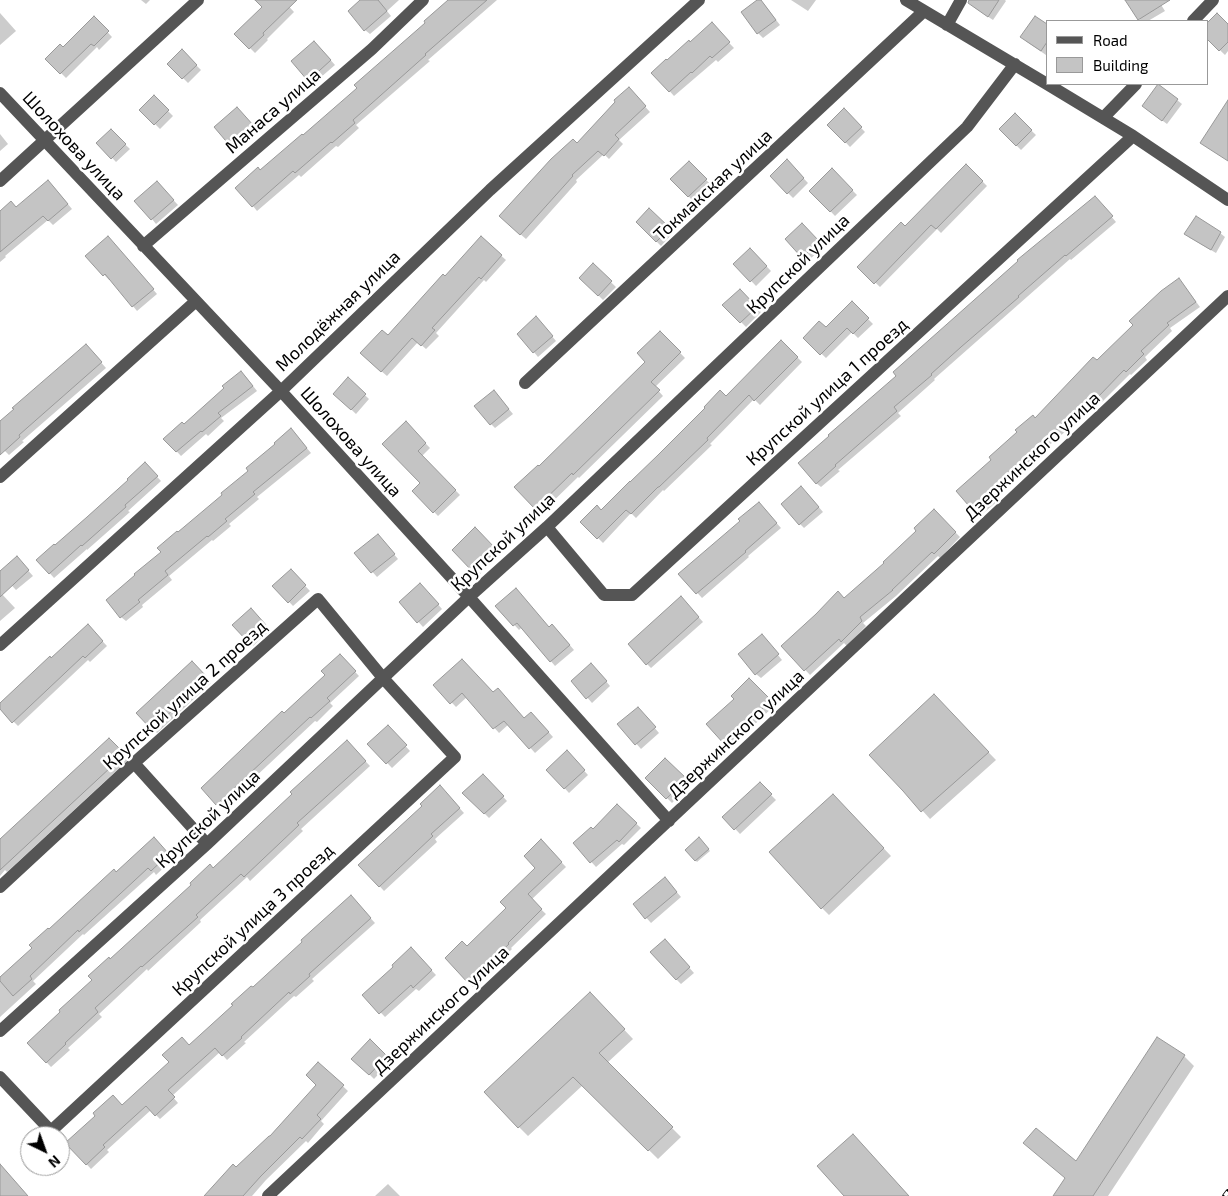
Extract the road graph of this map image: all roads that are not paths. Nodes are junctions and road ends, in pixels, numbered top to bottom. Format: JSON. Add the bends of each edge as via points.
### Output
{"nodes":[{"id":1,"x":198,"y":0,"type":"edge"},
{"id":2,"x":423,"y":0,"type":"edge"},
{"id":3,"x":699,"y":0,"type":"edge"},
{"id":4,"x":906,"y":0,"type":"edge"},
{"id":5,"x":961,"y":0,"type":"edge"},
{"id":6,"x":1213,"y":0,"type":"edge"},
{"id":7,"x":924,"y":11,"type":"junction"},
{"id":8,"x":1195,"y":20,"type":"edge"},
{"id":9,"x":947,"y":25,"type":"junction"},
{"id":10,"x":1015,"y":64,"type":"junction"},
{"id":11,"x":1046,"y":83,"type":"edge"},
{"id":12,"x":1049,"y":85,"type":"edge"},
{"id":13,"x":1135,"y":85,"type":"edge"},
{"id":14,"x":0,"y":93,"type":"edge"},
{"id":15,"x":1103,"y":118,"type":"junction"},
{"id":16,"x":1132,"y":136,"type":"junction"},
{"id":17,"x":44,"y":141,"type":"junction"},
{"id":18,"x":0,"y":181,"type":"edge"},
{"id":19,"x":1228,"y":200,"type":"edge"},
{"id":20,"x":143,"y":246,"type":"junction"},
{"id":21,"x":1228,"y":296,"type":"edge"},
{"id":22,"x":196,"y":301,"type":"junction"},
{"id":23,"x":525,"y":383,"type":"dead end"},
{"id":24,"x":281,"y":391,"type":"junction"},
{"id":25,"x":0,"y":477,"type":"edge"},
{"id":26,"x":547,"y":527,"type":"junction"},
{"id":27,"x":469,"y":597,"type":"junction"},
{"id":28,"x":0,"y":645,"type":"edge"},
{"id":29,"x":383,"y":678,"type":"junction"},
{"id":30,"x":134,"y":763,"type":"junction"},
{"id":31,"x":669,"y":821,"type":"junction"},
{"id":32,"x":207,"y":844,"type":"junction"},
{"id":33,"x":0,"y":886,"type":"edge"},
{"id":34,"x":0,"y":1031,"type":"edge"},
{"id":35,"x":0,"y":1077,"type":"edge"},
{"id":36,"x":268,"y":1196,"type":"edge"}],
"edges":[{"from":1,"to":17,"type":"street"},
{"from":2,"to":20,"type":"street","name":"Манаса улица","via":[[372,49]]},
{"from":3,"to":24,"type":"street","name":"Молодёжная улица","via":[[490,190]]},
{"from":4,"to":7,"type":"street"},
{"from":5,"to":9,"type":"street"},
{"from":6,"to":8,"type":"street"},
{"from":7,"to":9,"type":"street"},
{"from":7,"to":23,"type":"street","name":"Токмакская улица"},
{"from":9,"to":10,"type":"street"},
{"from":10,"to":11,"type":"street"},
{"from":10,"to":26,"type":"street","name":"Крупской улица","via":[[967,127]]},
{"from":12,"to":15,"type":"street"},
{"from":13,"to":15,"type":"street"},
{"from":14,"to":17,"type":"street","name":"Шолохова улица"},
{"from":15,"to":16,"type":"street"},
{"from":16,"to":19,"type":"street"},
{"from":16,"to":26,"type":"street","name":"Крупской улица 1 проезд","via":[[632,595],[604,595]]},
{"from":17,"to":18,"type":"street"},
{"from":17,"to":20,"type":"street","name":"Шолохова улица"},
{"from":20,"to":22,"type":"street","name":"Шолохова улица"},
{"from":21,"to":31,"type":"street","name":"Дзержинского улица"},
{"from":22,"to":24,"type":"street","name":"Шолохова улица"},
{"from":22,"to":25,"type":"street"},
{"from":24,"to":27,"type":"street","name":"Шолохова улица"},
{"from":24,"to":28,"type":"street","name":"Молодёжная улица"},
{"from":26,"to":27,"type":"street","name":"Крупской улица"},
{"from":27,"to":29,"type":"street","name":"Крупской улица"},
{"from":27,"to":31,"type":"street","name":"Шолохова улица"},
{"from":29,"to":30,"type":"street","name":"Крупской улица 2 проезд","via":[[318,599]]},
{"from":29,"to":32,"type":"street","name":"Крупской улица"},
{"from":29,"to":35,"type":"street","name":"Крупской улица 3 проезд","via":[[455,757],[51,1131]]},
{"from":30,"to":32,"type":"street"},
{"from":30,"to":33,"type":"street","name":"Крупской улица 2 проезд"},
{"from":31,"to":36,"type":"street","name":"Дзержинского улица"},
{"from":32,"to":34,"type":"street","name":"Крупской улица"}]}
